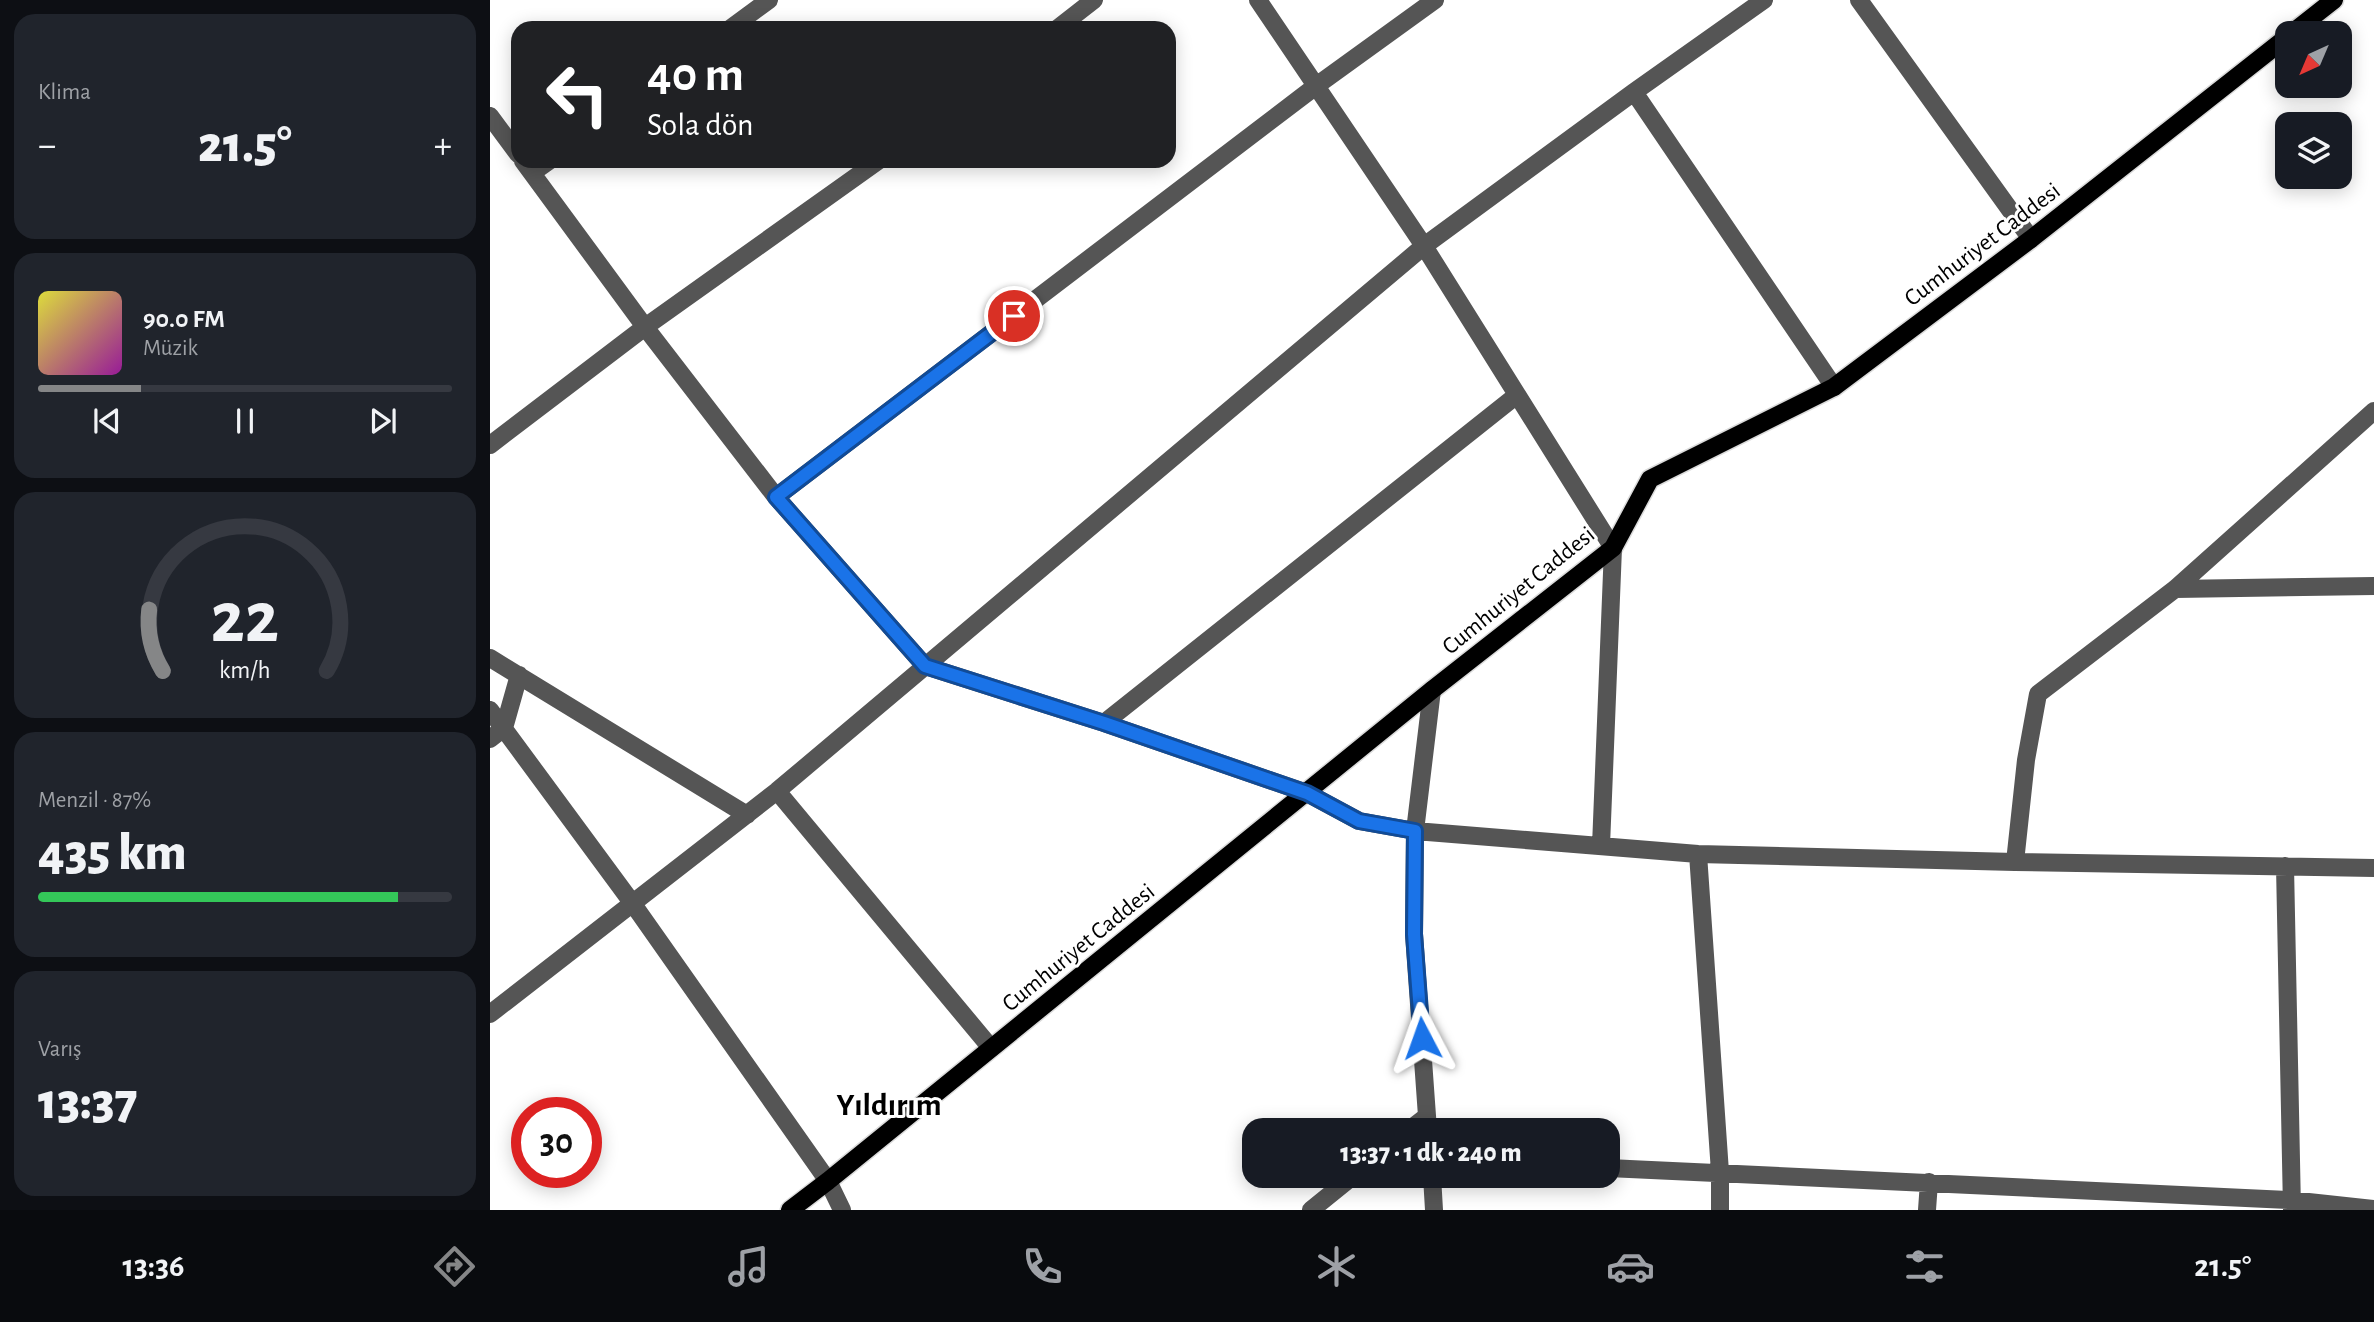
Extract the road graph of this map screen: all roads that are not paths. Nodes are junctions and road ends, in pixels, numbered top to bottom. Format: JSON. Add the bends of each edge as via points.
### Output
{"nodes":[{"id":1,"x":769,"y":0,"type":"edge"},
{"id":2,"x":1094,"y":0,"type":"edge"},
{"id":3,"x":1258,"y":0,"type":"edge"},
{"id":4,"x":1435,"y":0,"type":"edge"},
{"id":5,"x":1764,"y":0,"type":"edge"},
{"id":6,"x":1859,"y":0,"type":"edge"},
{"id":7,"x":2334,"y":0,"type":"edge"},
{"id":8,"x":740,"y":21,"type":"edge"},
{"id":9,"x":1067,"y":21,"type":"edge"},
{"id":10,"x":2307,"y":21,"type":"edge"},
{"id":11,"x":2275,"y":46,"type":"edge"},
{"id":12,"x":1316,"y":86,"type":"junction"},
{"id":13,"x":1634,"y":92,"type":"junction"},
{"id":14,"x":490,"y":116,"type":"edge"},
{"id":15,"x":511,"y":144,"type":"edge"},
{"id":16,"x":528,"y":168,"type":"edge"},
{"id":17,"x":868,"y":168,"type":"edge"},
{"id":18,"x":2031,"y":239,"type":"junction"},
{"id":19,"x":1424,"y":246,"type":"junction"},
{"id":20,"x":645,"y":327,"type":"junction"},
{"id":21,"x":1834,"y":387,"type":"junction"},
{"id":22,"x":1517,"y":395,"type":"junction"},
{"id":23,"x":2374,"y":411,"type":"edge"},
{"id":24,"x":490,"y":445,"type":"edge"},
{"id":25,"x":776,"y":497,"type":"junction"},
{"id":26,"x":1613,"y":548,"type":"junction"},
{"id":27,"x":2374,"y":586,"type":"edge"},
{"id":28,"x":2175,"y":589,"type":"junction"},
{"id":29,"x":490,"y":659,"type":"edge"},
{"id":30,"x":925,"y":666,"type":"junction"},
{"id":31,"x":519,"y":675,"type":"junction"},
{"id":32,"x":1432,"y":690,"type":"junction"},
{"id":33,"x":490,"y":710,"type":"edge"},
{"id":34,"x":1104,"y":723,"type":"junction"},
{"id":35,"x":497,"y":734,"type":"edge"},
{"id":36,"x":777,"y":791,"type":"junction"},
{"id":37,"x":1307,"y":793,"type":"junction"},
{"id":38,"x":747,"y":815,"type":"junction"},
{"id":39,"x":1415,"y":831,"type":"junction"},
{"id":40,"x":1601,"y":846,"type":"junction"},
{"id":41,"x":1698,"y":854,"type":"junction"},
{"id":42,"x":2015,"y":862,"type":"junction"},
{"id":43,"x":2285,"y":866,"type":"junction"},
{"id":44,"x":2374,"y":868,"type":"edge"},
{"id":45,"x":633,"y":904,"type":"junction"},
{"id":46,"x":490,"y":1014,"type":"edge"},
{"id":47,"x":991,"y":1048,"type":"junction"},
{"id":48,"x":1428,"y":1118,"type":"edge"},
{"id":49,"x":1620,"y":1168,"type":"edge"},
{"id":50,"x":1720,"y":1172,"type":"junction"},
{"id":51,"x":828,"y":1181,"type":"junction"},
{"id":52,"x":1929,"y":1182,"type":"junction"},
{"id":53,"x":1338,"y":1188,"type":"edge"},
{"id":54,"x":1433,"y":1188,"type":"edge"},
{"id":55,"x":2291,"y":1205,"type":"edge"},
{"id":56,"x":2374,"y":1209,"type":"edge"},
{"id":57,"x":790,"y":1210,"type":"edge"},
{"id":58,"x":842,"y":1210,"type":"edge"},
{"id":59,"x":1311,"y":1210,"type":"edge"},
{"id":60,"x":1434,"y":1210,"type":"edge"},
{"id":61,"x":1720,"y":1210,"type":"edge"},
{"id":62,"x":1927,"y":1210,"type":"edge"}],
"edges":[{"from":1,"to":8,"type":"street"},
{"from":2,"to":9,"type":"street"},
{"from":3,"to":12,"type":"street"},
{"from":4,"to":12,"type":"street"},
{"from":5,"to":13,"type":"street"},
{"from":6,"to":18,"type":"street"},
{"from":7,"to":10,"type":"main road"},
{"from":11,"to":18,"type":"main road","name":"Cumhuriyet Caddesi"},
{"from":12,"to":19,"type":"street"},
{"from":12,"to":25,"type":"street"},
{"from":13,"to":19,"type":"street"},
{"from":13,"to":21,"type":"street"},
{"from":14,"to":15,"type":"street"},
{"from":16,"to":20,"type":"street"},
{"from":17,"to":20,"type":"street"},
{"from":18,"to":21,"type":"main road","name":"Cumhuriyet Caddesi"},
{"from":19,"to":22,"type":"street"},
{"from":19,"to":30,"type":"street"},
{"from":20,"to":24,"type":"street"},
{"from":20,"to":25,"type":"street"},
{"from":21,"to":26,"type":"main road","name":"Cumhuriyet Caddesi","via":[[1650,479]]},
{"from":22,"to":26,"type":"street"},
{"from":22,"to":34,"type":"street"},
{"from":23,"to":28,"type":"street"},
{"from":25,"to":30,"type":"street"},
{"from":26,"to":32,"type":"main road","name":"Cumhuriyet Caddesi"},
{"from":26,"to":40,"type":"street"},
{"from":27,"to":28,"type":"street"},
{"from":28,"to":42,"type":"street","via":[[2038,694]]},
{"from":29,"to":31,"type":"street"},
{"from":30,"to":34,"type":"street"},
{"from":30,"to":36,"type":"street"},
{"from":31,"to":35,"type":"street"},
{"from":31,"to":38,"type":"street"},
{"from":32,"to":37,"type":"main road","name":"Cumhuriyet Caddesi"},
{"from":32,"to":39,"type":"street"},
{"from":33,"to":35,"type":"street"},
{"from":34,"to":37,"type":"street"},
{"from":35,"to":45,"type":"street"},
{"from":36,"to":38,"type":"street"},
{"from":36,"to":47,"type":"street"},
{"from":37,"to":39,"type":"street","via":[[1359,821]]},
{"from":37,"to":47,"type":"main road","name":"Cumhuriyet Caddesi"},
{"from":38,"to":45,"type":"street"},
{"from":39,"to":40,"type":"street"},
{"from":39,"to":48,"type":"street","via":[[1414,934]]},
{"from":40,"to":41,"type":"street"},
{"from":41,"to":42,"type":"street"},
{"from":41,"to":50,"type":"street"},
{"from":42,"to":43,"type":"street"},
{"from":43,"to":44,"type":"street"},
{"from":43,"to":55,"type":"street"},
{"from":45,"to":46,"type":"street"},
{"from":45,"to":51,"type":"street"},
{"from":47,"to":51,"type":"main road","name":"Cumhuriyet Caddesi"},
{"from":49,"to":50,"type":"street"},
{"from":50,"to":52,"type":"street"},
{"from":50,"to":61,"type":"street"},
{"from":51,"to":57,"type":"main road","name":"Cumhuriyet Caddesi"},
{"from":51,"to":58,"type":"street"},
{"from":52,"to":55,"type":"street"},
{"from":52,"to":62,"type":"street"},
{"from":53,"to":59,"type":"street"},
{"from":54,"to":60,"type":"street"},
{"from":55,"to":56,"type":"street"}]}
